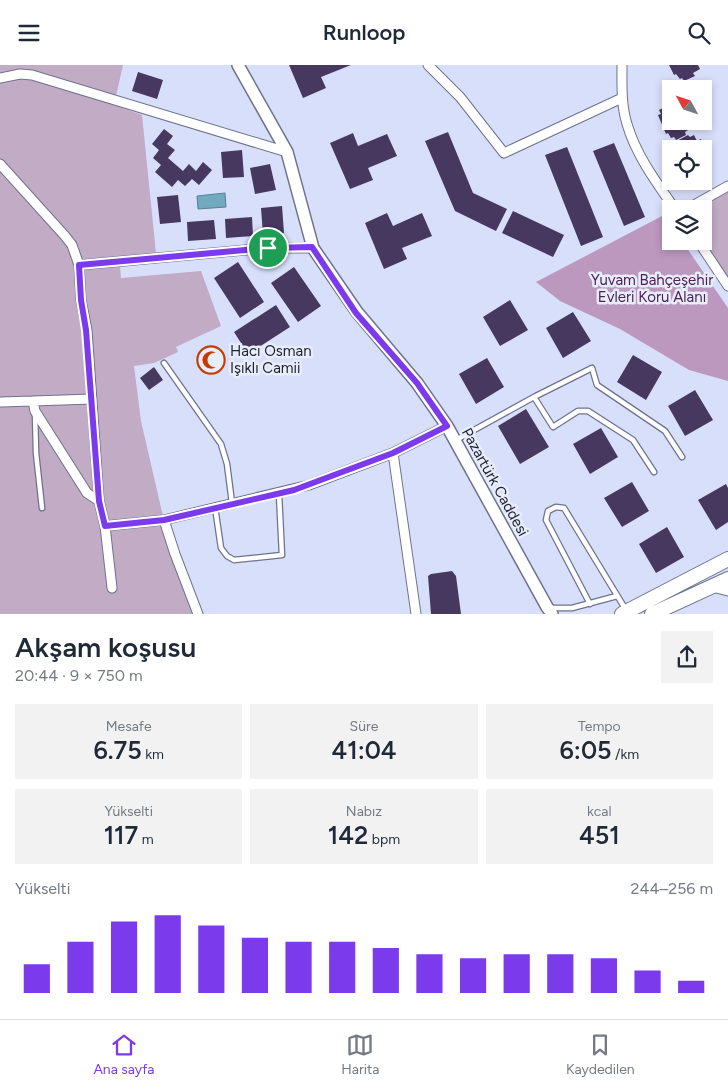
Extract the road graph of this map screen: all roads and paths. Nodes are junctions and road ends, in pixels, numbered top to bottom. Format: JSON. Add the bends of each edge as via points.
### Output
{"nodes":[{"id":1,"x":238,"y":65,"type":"edge"},
{"id":2,"x":428,"y":65,"type":"edge"},
{"id":3,"x":622,"y":65,"type":"edge"},
{"id":4,"x":0,"y":78,"type":"edge"},
{"id":5,"x":622,"y":98,"type":"junction"},
{"id":6,"x":287,"y":152,"type":"junction"},
{"id":7,"x":0,"y":164,"type":"edge"},
{"id":8,"x":728,"y":186,"type":"edge"},
{"id":9,"x":669,"y":200,"type":"edge"},
{"id":10,"x":703,"y":200,"type":"edge"},
{"id":11,"x":312,"y":247,"type":"junction"},
{"id":12,"x":704,"y":250,"type":"edge"},
{"id":13,"x":79,"y":265,"type":"junction"},
{"id":14,"x":728,"y":285,"type":"edge"},
{"id":15,"x":164,"y":363,"type":"dead end"},
{"id":16,"x":534,"y":397,"type":"junction"},
{"id":17,"x":92,"y":399,"type":"junction"},
{"id":18,"x":34,"y":401,"type":"junction"},
{"id":19,"x":0,"y":402,"type":"edge"},
{"id":20,"x":35,"y":411,"type":"junction"},
{"id":21,"x":447,"y":426,"type":"junction"},
{"id":22,"x":455,"y":441,"type":"junction"},
{"id":23,"x":393,"y":453,"type":"junction"},
{"id":24,"x":682,"y":457,"type":"dead end"},
{"id":25,"x":654,"y":472,"type":"dead end"},
{"id":26,"x":279,"y":493,"type":"junction"},
{"id":27,"x":99,"y":501,"type":"junction"},
{"id":28,"x":232,"y":503,"type":"junction"},
{"id":29,"x":216,"y":507,"type":"junction"},
{"id":30,"x":42,"y":508,"type":"dead end"},
{"id":31,"x":164,"y":520,"type":"junction"},
{"id":32,"x":105,"y":526,"type":"junction"},
{"id":33,"x":728,"y":559,"type":"edge"},
{"id":34,"x":728,"y":579,"type":"edge"},
{"id":35,"x":712,"y":587,"type":"junction"},
{"id":36,"x":112,"y":588,"type":"dead end"},
{"id":37,"x":728,"y":591,"type":"edge"},
{"id":38,"x":618,"y":596,"type":"junction"},
{"id":39,"x":590,"y":604,"type":"junction"},
{"id":40,"x":549,"y":612,"type":"edge"},
{"id":41,"x":624,"y":613,"type":"edge"},
{"id":42,"x":198,"y":614,"type":"edge"},
{"id":43,"x":416,"y":614,"type":"edge"},
{"id":44,"x":652,"y":614,"type":"edge"}],
"edges":[{"from":1,"to":6,"type":"street","name":"Pazartürk Caddesi"},
{"from":2,"to":5,"type":"street","via":[[460,97],[504,153]]},
{"from":3,"to":5,"type":"street"},
{"from":4,"to":6,"type":"street","via":[[32,75]]},
{"from":5,"to":9,"type":"street","via":[[634,145]]},
{"from":6,"to":11,"type":"street","name":"Pazartürk Caddesi"},
{"from":7,"to":13,"type":"street","via":[[65,236]]},
{"from":8,"to":10,"type":"street"},
{"from":11,"to":13,"type":"street"},
{"from":11,"to":21,"type":"street","name":"Pazartürk Caddesi","via":[[356,313],[417,383]]},
{"from":12,"to":14,"type":"street"},
{"from":13,"to":17,"type":"street"},
{"from":15,"to":28,"type":"lane","via":[[221,444]]},
{"from":16,"to":22,"type":"lane"},
{"from":16,"to":24,"type":"lane","via":[[592,368],[597,385],[665,431]]},
{"from":16,"to":25,"type":"lane","via":[[553,427],[581,410],[603,420],[633,440]]},
{"from":17,"to":18,"type":"street"},
{"from":17,"to":27,"type":"street"},
{"from":18,"to":19,"type":"street"},
{"from":18,"to":20,"type":"street"},
{"from":20,"to":27,"type":"street","via":[[87,493]]},
{"from":20,"to":30,"type":"lane"},
{"from":21,"to":22,"type":"street","name":"Pazartürk Caddesi"},
{"from":21,"to":23,"type":"street"},
{"from":22,"to":40,"type":"street","name":"Pazartürk Caddesi"},
{"from":23,"to":26,"type":"street"},
{"from":23,"to":43,"type":"street"},
{"from":26,"to":28,"type":"street"},
{"from":26,"to":29,"type":"lane","via":[[282,555],[234,560],[227,556],[221,548]]},
{"from":27,"to":32,"type":"street"},
{"from":28,"to":29,"type":"street"},
{"from":29,"to":31,"type":"street"},
{"from":31,"to":32,"type":"street"},
{"from":31,"to":42,"type":"street"},
{"from":32,"to":36,"type":"street"},
{"from":33,"to":41,"type":"main road"},
{"from":34,"to":35,"type":"main road"},
{"from":35,"to":37,"type":"street"},
{"from":35,"to":44,"type":"main road"},
{"from":38,"to":39,"type":"lane"},
{"from":38,"to":39,"type":"lane","via":[[564,508],[556,507],[548,511],[546,520]]},
{"from":38,"to":41,"type":"lane"},
{"from":39,"to":40,"type":"lane"}]}
